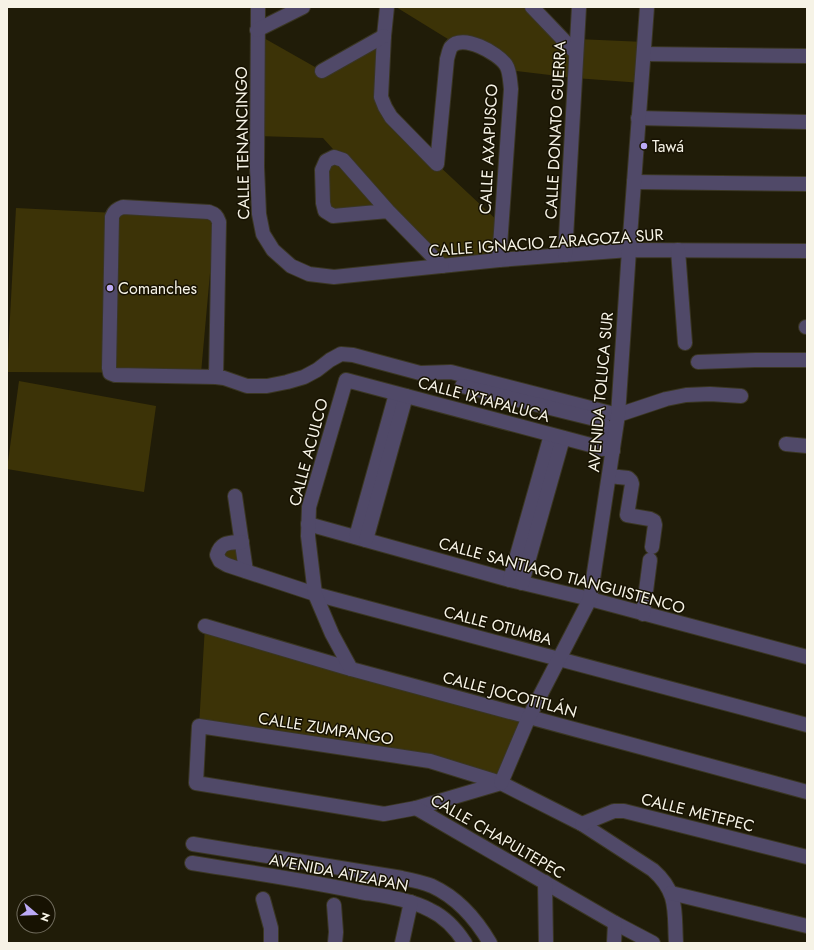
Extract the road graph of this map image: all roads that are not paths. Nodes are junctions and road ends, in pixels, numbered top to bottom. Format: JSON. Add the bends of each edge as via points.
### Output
{"nodes":[{"id":1,"x":258,"y":7,"type":"edge"},
{"id":2,"x":303,"y":7,"type":"edge"},
{"id":3,"x":387,"y":7,"type":"edge"},
{"id":4,"x":532,"y":7,"type":"edge"},
{"id":5,"x":579,"y":7,"type":"edge"},
{"id":6,"x":647,"y":7,"type":"edge"},
{"id":7,"x":257,"y":30,"type":"junction"},
{"id":8,"x":384,"y":36,"type":"junction"},
{"id":9,"x":576,"y":53,"type":"junction"},
{"id":10,"x":644,"y":54,"type":"junction"},
{"id":11,"x":807,"y":56,"type":"edge"},
{"id":12,"x":322,"y":71,"type":"dead end"},
{"id":13,"x":638,"y":118,"type":"junction"},
{"id":14,"x":807,"y":122,"type":"edge"},
{"id":15,"x":634,"y":182,"type":"junction"},
{"id":16,"x":807,"y":184,"type":"edge"},
{"id":17,"x":388,"y":211,"type":"junction"},
{"id":18,"x":629,"y":250,"type":"junction"},
{"id":19,"x":678,"y":250,"type":"junction"},
{"id":20,"x":807,"y":251,"type":"edge"},
{"id":21,"x":565,"y":255,"type":"junction"},
{"id":22,"x":499,"y":260,"type":"junction"},
{"id":23,"x":291,"y":266,"type":"joint"},
{"id":24,"x":442,"y":266,"type":"junction"},
{"id":25,"x":685,"y":343,"type":"dead end"},
{"id":26,"x":807,"y":360,"type":"edge"},
{"id":27,"x":698,"y":362,"type":"dead end"},
{"id":28,"x":216,"y":377,"type":"junction"},
{"id":29,"x":346,"y":380,"type":"joint"},
{"id":30,"x":462,"y":386,"type":"dead end"},
{"id":31,"x":401,"y":395,"type":"junction"},
{"id":32,"x":741,"y":396,"type":"dead end"},
{"id":33,"x":618,"y":414,"type":"junction"},
{"id":34,"x":557,"y":437,"type":"junction"},
{"id":35,"x":786,"y":444,"type":"dead end"},
{"id":36,"x":807,"y":446,"type":"edge"},
{"id":37,"x":607,"y":450,"type":"junction"},
{"id":38,"x":609,"y":476,"type":"junction"},
{"id":39,"x":235,"y":496,"type":"dead end"},
{"id":40,"x":308,"y":524,"type":"junction"},
{"id":41,"x":361,"y":539,"type":"junction"},
{"id":42,"x":242,"y":542,"type":"junction"},
{"id":43,"x":246,"y":571,"type":"junction"},
{"id":44,"x":516,"y":581,"type":"junction"},
{"id":45,"x":315,"y":594,"type":"junction"},
{"id":46,"x":590,"y":599,"type":"junction"},
{"id":47,"x":643,"y":614,"type":"junction"},
{"id":48,"x":205,"y":626,"type":"dead end"},
{"id":49,"x":807,"y":657,"type":"edge"},
{"id":50,"x":559,"y":658,"type":"junction"},
{"id":51,"x":351,"y":669,"type":"junction"},
{"id":52,"x":529,"y":717,"type":"junction"},
{"id":53,"x":807,"y":725,"type":"edge"},
{"id":54,"x":196,"y":783,"type":"joint"},
{"id":55,"x":501,"y":783,"type":"junction"},
{"id":56,"x":807,"y":792,"type":"edge"},
{"id":57,"x":416,"y":808,"type":"junction"},
{"id":58,"x":582,"y":824,"type":"junction"},
{"id":59,"x":193,"y":844,"type":"dead end"},
{"id":60,"x":807,"y":857,"type":"edge"},
{"id":61,"x":192,"y":863,"type":"dead end"},
{"id":62,"x":545,"y":882,"type":"junction"},
{"id":63,"x":671,"y":893,"type":"junction"},
{"id":64,"x":263,"y":899,"type":"dead end"},
{"id":65,"x":411,"y":902,"type":"junction"},
{"id":66,"x":334,"y":904,"type":"dead end"},
{"id":67,"x":615,"y":923,"type":"junction"},
{"id":68,"x":807,"y":926,"type":"edge"},
{"id":69,"x":271,"y":943,"type":"edge"},
{"id":70,"x":335,"y":943,"type":"edge"},
{"id":71,"x":402,"y":943,"type":"edge"},
{"id":72,"x":465,"y":943,"type":"edge"},
{"id":73,"x":490,"y":943,"type":"edge"},
{"id":74,"x":546,"y":943,"type":"edge"},
{"id":75,"x":614,"y":943,"type":"edge"},
{"id":76,"x":653,"y":943,"type":"edge"},
{"id":77,"x":676,"y":943,"type":"edge"}],
"edges":[{"from":1,"to":7,"type":"street","name":"CALLE TENANCINGO"},
{"from":2,"to":7,"type":"street"},
{"from":3,"to":8,"type":"street","name":"CALLE AXAPUSCO"},
{"from":4,"to":9,"type":"street"},
{"from":5,"to":9,"type":"street","name":"CALLE DONATO GUERRA"},
{"from":6,"to":10,"type":"street","name":"AVENIDA TOLUCA SUR"},
{"from":7,"to":23,"type":"street","name":"CALLE TENANCINGO","via":[[259,214],[263,234],[273,250]]},
{"from":8,"to":12,"type":"street"},
{"from":8,"to":22,"type":"street","name":"CALLE AXAPUSCO","via":[[381,97],[385,108],[437,164],[447,59],[451,47],[462,42],[478,45],[500,57],[506,65],[511,89]]},
{"from":9,"to":21,"type":"street","name":"CALLE DONATO GUERRA"},
{"from":10,"to":11,"type":"street"},
{"from":10,"to":13,"type":"street","name":"AVENIDA TOLUCA SUR"},
{"from":13,"to":14,"type":"street"},
{"from":13,"to":15,"type":"street","name":"AVENIDA TOLUCA SUR"},
{"from":15,"to":16,"type":"street"},
{"from":15,"to":18,"type":"street","name":"AVENIDA TOLUCA SUR"},
{"from":17,"to":17,"type":"street","via":[[343,160],[334,157],[326,162],[322,170],[322,203],[325,211],[333,216]]},
{"from":17,"to":24,"type":"street"},
{"from":18,"to":19,"type":"street","name":"CALLE IGNACIO ZARAGOZA SUR"},
{"from":18,"to":21,"type":"street","name":"CALLE IGNACIO ZARAGOZA SUR"},
{"from":18,"to":33,"type":"street","name":"AVENIDA TOLUCA SUR"},
{"from":19,"to":20,"type":"street","name":"CALLE IGNACIO ZARAGOZA SUR"},
{"from":19,"to":25,"type":"street"},
{"from":21,"to":22,"type":"street","name":"CALLE IGNACIO ZARAGOZA SUR"},
{"from":22,"to":24,"type":"street","name":"CALLE IGNACIO ZARAGOZA SUR"},
{"from":23,"to":24,"type":"street","name":"CALLE IGNACIO ZARAGOZA SUR","via":[[309,274],[334,277]]},
{"from":26,"to":27,"type":"street"},
{"from":28,"to":28,"type":"street","via":[[110,373],[112,217],[118,209],[123,207],[209,212],[217,217]]},
{"from":28,"to":33,"type":"street","via":[[247,386],[266,386],[304,377],[341,354],[353,355],[420,373],[451,372]]},
{"from":29,"to":31,"type":"street","name":"CALLE IXTAPALUCA"},
{"from":29,"to":40,"type":"street","name":"CALLE ACULCO","via":[[309,507]]},
{"from":30,"to":37,"type":"street","via":[[599,420],[604,425]]},
{"from":31,"to":34,"type":"street","name":"CALLE IXTAPALUCA"},
{"from":31,"to":41,"type":"street"},
{"from":32,"to":33,"type":"street","via":[[680,396]]},
{"from":33,"to":37,"type":"street","name":"AVENIDA TOLUCA SUR"},
{"from":34,"to":37,"type":"street","name":"CALLE IXTAPALUCA"},
{"from":34,"to":44,"type":"street"},
{"from":35,"to":36,"type":"street"},
{"from":37,"to":38,"type":"street","name":"AVENIDA TOLUCA SUR"},
{"from":38,"to":46,"type":"street","name":"AVENIDA TOLUCA SUR"},
{"from":38,"to":47,"type":"street","via":[[631,480],[627,515],[654,521],[655,525]]},
{"from":39,"to":42,"type":"street"},
{"from":40,"to":41,"type":"street","name":"CALLE SANTIAGO TIANGUISTENCO"},
{"from":40,"to":45,"type":"street","name":"CALLE ACULCO"},
{"from":41,"to":44,"type":"street","name":"CALLE SANTIAGO TIANGUISTENCO"},
{"from":42,"to":43,"type":"street"},
{"from":42,"to":43,"type":"street","name":"CALLE OTUMBA","via":[[225,544],[219,548],[217,555],[220,561],[227,565]]},
{"from":43,"to":45,"type":"street","name":"CALLE OTUMBA"},
{"from":44,"to":46,"type":"street","name":"CALLE SANTIAGO TIANGUISTENCO"},
{"from":45,"to":50,"type":"street","name":"CALLE OTUMBA"},
{"from":45,"to":51,"type":"street","name":"CALLE ACULCO"},
{"from":46,"to":47,"type":"street","name":"CALLE SANTIAGO TIANGUISTENCO"},
{"from":46,"to":50,"type":"street","name":"AVENIDA TOLUCA SUR"},
{"from":47,"to":49,"type":"street","name":"CALLE SANTIAGO TIANGUISTENCO","via":[[777,644]]},
{"from":48,"to":51,"type":"street","name":"CALLE JOCOTITLÁN"},
{"from":50,"to":52,"type":"street","name":"AVENIDA TOLUCA SUR"},
{"from":50,"to":53,"type":"street","name":"CALLE OTUMBA"},
{"from":51,"to":52,"type":"street","name":"CALLE JOCOTITLÁN"},
{"from":52,"to":55,"type":"street","name":"AVENIDA TOLUCA SUR"},
{"from":52,"to":56,"type":"street","name":"CALLE JOCOTITLÁN"},
{"from":54,"to":55,"type":"street","name":"CALLE ZUMPANGO","via":[[199,726],[430,760]]},
{"from":54,"to":57,"type":"street","name":"CALLE CHAPULTEPEC","via":[[384,814]]},
{"from":55,"to":57,"type":"street"},
{"from":55,"to":58,"type":"street"},
{"from":57,"to":62,"type":"street","name":"CALLE CHAPULTEPEC"},
{"from":58,"to":60,"type":"street","name":"CALLE METEPEC","via":[[614,811],[624,811]]},
{"from":58,"to":63,"type":"street","via":[[654,870]]},
{"from":59,"to":73,"type":"street","via":[[402,878],[431,886],[454,898],[470,914]]},
{"from":61,"to":65,"type":"street","name":"AVENIDA ATIZAPAN","via":[[334,886]]},
{"from":62,"to":67,"type":"street","name":"CALLE CHAPULTEPEC"},
{"from":62,"to":74,"type":"street"},
{"from":63,"to":68,"type":"street"},
{"from":63,"to":77,"type":"street"},
{"from":64,"to":69,"type":"street","via":[[271,928]]},
{"from":65,"to":71,"type":"street"},
{"from":65,"to":72,"type":"street","name":"AVENIDA ATIZAPAN","via":[[431,910],[444,919]]},
{"from":66,"to":70,"type":"street"},
{"from":67,"to":75,"type":"street"},
{"from":67,"to":76,"type":"street","name":"CALLE CHAPULTEPEC"}]}
